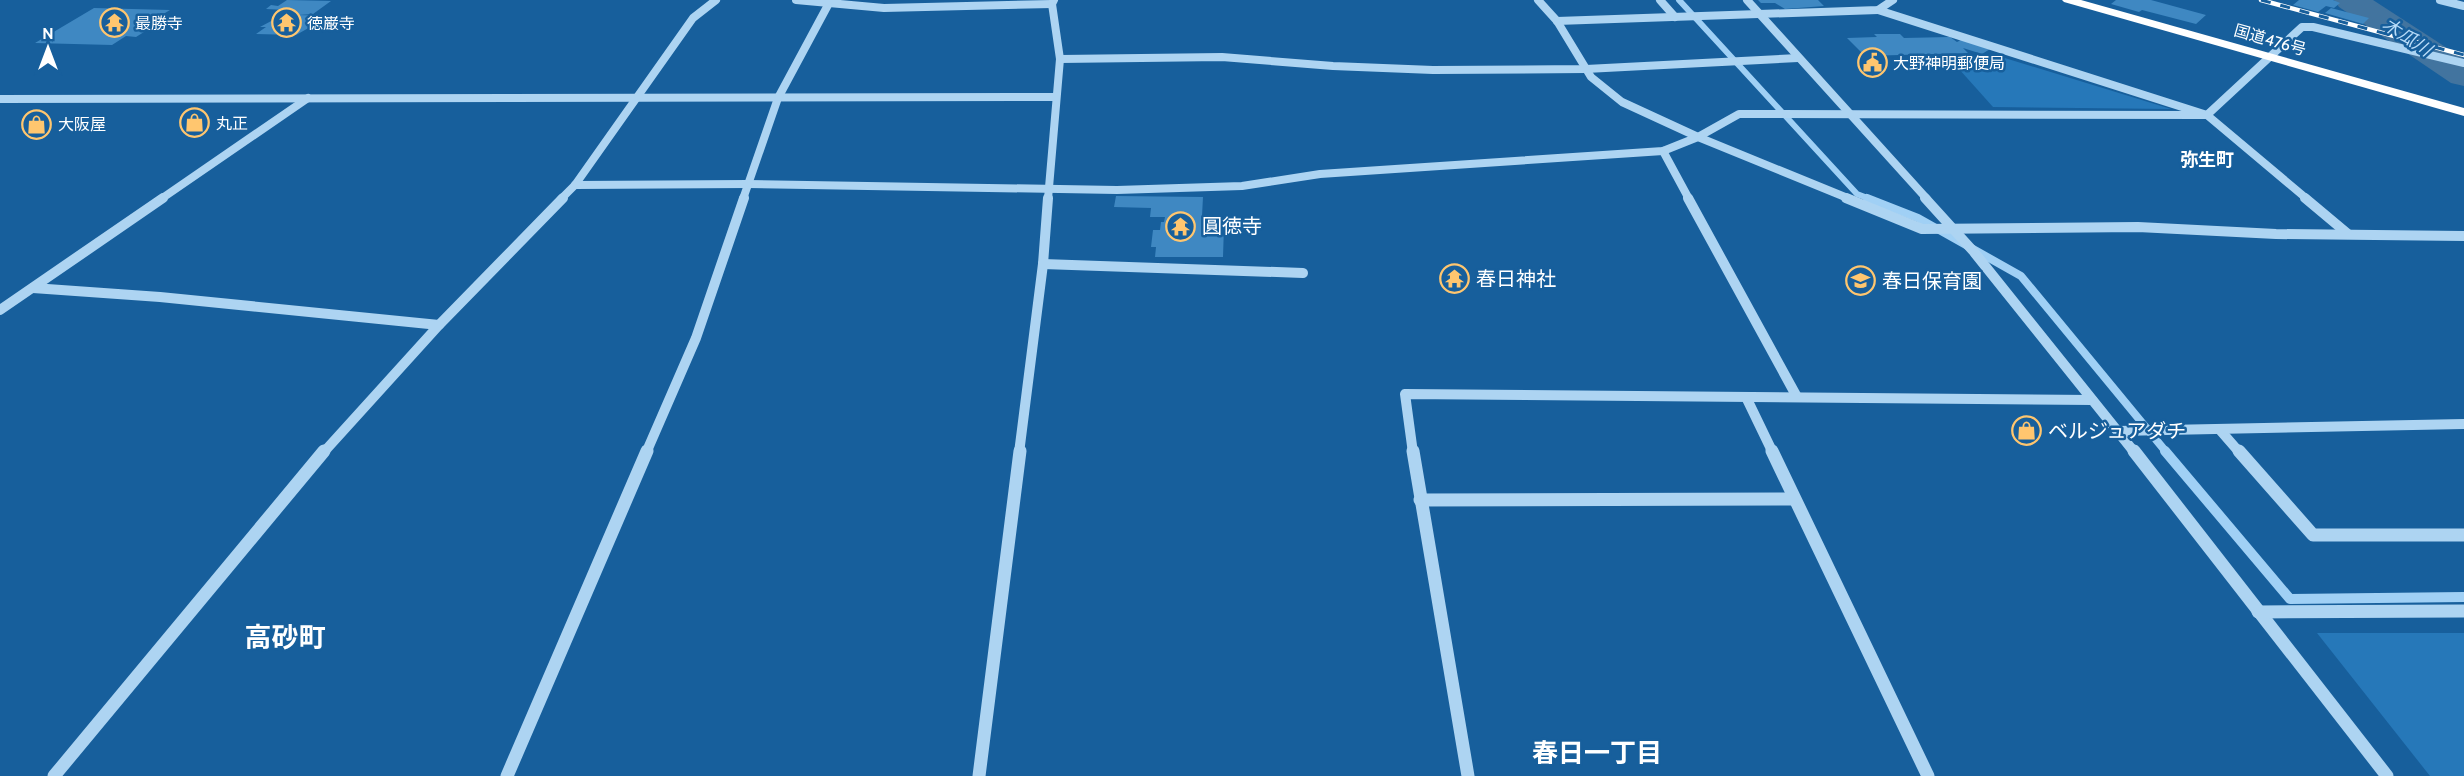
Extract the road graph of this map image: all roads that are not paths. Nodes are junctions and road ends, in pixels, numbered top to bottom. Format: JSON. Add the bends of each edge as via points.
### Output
{"nodes":[{"id":1,"x":716,"y":0,"type":"edge"},
{"id":2,"x":796,"y":0,"type":"edge"},
{"id":3,"x":1538,"y":0,"type":"edge"},
{"id":4,"x":1660,"y":0,"type":"edge"},
{"id":5,"x":1747,"y":0,"type":"edge"},
{"id":6,"x":1893,"y":0,"type":"edge"},
{"id":7,"x":2068,"y":0,"type":"edge"},
{"id":8,"x":2440,"y":0,"type":"edge"},
{"id":9,"x":1053,"y":2,"type":"edge"},
{"id":10,"x":828,"y":4,"type":"junction"},
{"id":11,"x":2464,"y":6,"type":"edge"},
{"id":12,"x":1878,"y":10,"type":"junction"},
{"id":13,"x":1759,"y":13,"type":"junction"},
{"id":14,"x":1675,"y":16,"type":"junction"},
{"id":15,"x":1557,"y":21,"type":"junction"},
{"id":16,"x":2267,"y":57,"type":"junction"},
{"id":17,"x":1798,"y":58,"type":"junction"},
{"id":18,"x":1060,"y":59,"type":"junction"},
{"id":19,"x":2461,"y":63,"type":"edge"},
{"id":20,"x":1586,"y":69,"type":"junction"},
{"id":21,"x":1055,"y":97,"type":"junction"},
{"id":22,"x":308,"y":98,"type":"junction"},
{"id":23,"x":638,"y":98,"type":"junction"},
{"id":24,"x":778,"y":98,"type":"junction"},
{"id":25,"x":0,"y":99,"type":"edge"},
{"id":26,"x":1847,"y":112,"type":"junction"},
{"id":27,"x":2464,"y":112,"type":"edge"},
{"id":28,"x":2207,"y":115,"type":"junction"},
{"id":29,"x":1698,"y":137,"type":"junction"},
{"id":30,"x":1663,"y":151,"type":"junction"},
{"id":31,"x":748,"y":184,"type":"junction"},
{"id":32,"x":575,"y":185,"type":"junction"},
{"id":33,"x":1050,"y":188,"type":"junction"},
{"id":34,"x":1952,"y":229,"type":"junction"},
{"id":35,"x":2348,"y":234,"type":"junction"},
{"id":36,"x":2464,"y":236,"type":"edge"},
{"id":37,"x":1042,"y":264,"type":"junction"},
{"id":38,"x":1303,"y":273,"type":"dead end"},
{"id":39,"x":33,"y":288,"type":"junction"},
{"id":40,"x":0,"y":310,"type":"edge"},
{"id":41,"x":439,"y":325,"type":"junction"},
{"id":42,"x":1746,"y":397,"type":"junction"},
{"id":43,"x":1797,"y":397,"type":"junction"},
{"id":44,"x":2092,"y":400,"type":"junction"},
{"id":45,"x":2464,"y":424,"type":"edge"},
{"id":46,"x":2220,"y":430,"type":"junction"},
{"id":47,"x":2118,"y":431,"type":"junction"},
{"id":48,"x":1794,"y":499,"type":"junction"},
{"id":49,"x":1420,"y":500,"type":"junction"},
{"id":50,"x":2464,"y":535,"type":"edge"},
{"id":51,"x":2464,"y":611,"type":"edge"},
{"id":52,"x":2258,"y":612,"type":"junction"},
{"id":53,"x":54,"y":776,"type":"edge"},
{"id":54,"x":507,"y":776,"type":"edge"},
{"id":55,"x":979,"y":776,"type":"edge"},
{"id":56,"x":1468,"y":776,"type":"edge"},
{"id":57,"x":1928,"y":776,"type":"edge"},
{"id":58,"x":2387,"y":776,"type":"edge"}],
"edges":[{"from":1,"to":23,"type":"street","via":[[693,18],[669,48]]},
{"from":2,"to":10,"type":"street"},
{"from":3,"to":15,"type":"street"},
{"from":4,"to":14,"type":"street"},
{"from":5,"to":13,"type":"street"},
{"from":6,"to":12,"type":"street"},
{"from":7,"to":16,"type":"highway","name":"国道476号"},
{"from":8,"to":11,"type":"street"},
{"from":9,"to":10,"type":"street","via":[[884,8]]},
{"from":9,"to":18,"type":"street"},
{"from":10,"to":24,"type":"street"},
{"from":12,"to":13,"type":"street"},
{"from":12,"to":28,"type":"street"},
{"from":13,"to":14,"type":"street"},
{"from":13,"to":17,"type":"street"},
{"from":14,"to":15,"type":"street"},
{"from":15,"to":20,"type":"street"},
{"from":16,"to":19,"type":"street","via":[[2302,27],[2313,27]]},
{"from":16,"to":27,"type":"highway","name":"国道476号"},
{"from":16,"to":28,"type":"street"},
{"from":17,"to":20,"type":"street"},
{"from":17,"to":26,"type":"street"},
{"from":18,"to":20,"type":"street","via":[[1222,57],[1433,70]]},
{"from":18,"to":21,"type":"street"},
{"from":20,"to":29,"type":"street","via":[[1622,102]]},
{"from":21,"to":24,"type":"street"},
{"from":21,"to":33,"type":"street"},
{"from":22,"to":23,"type":"street"},
{"from":22,"to":25,"type":"street"},
{"from":22,"to":39,"type":"street"},
{"from":23,"to":24,"type":"street"},
{"from":23,"to":32,"type":"street"},
{"from":24,"to":31,"type":"street"},
{"from":26,"to":28,"type":"street"},
{"from":26,"to":29,"type":"street","via":[[1740,114]]},
{"from":26,"to":34,"type":"street"},
{"from":28,"to":35,"type":"street"},
{"from":29,"to":30,"type":"street"},
{"from":29,"to":34,"type":"street","via":[[1922,229]]},
{"from":30,"to":33,"type":"street","via":[[1320,174],[1242,186]]},
{"from":30,"to":43,"type":"street"},
{"from":31,"to":32,"type":"street"},
{"from":31,"to":33,"type":"street"},
{"from":31,"to":54,"type":"street","via":[[696,338]]},
{"from":32,"to":41,"type":"street"},
{"from":33,"to":37,"type":"street"},
{"from":34,"to":35,"type":"street","via":[[2138,227]]},
{"from":34,"to":44,"type":"street"},
{"from":35,"to":36,"type":"street"},
{"from":37,"to":38,"type":"street"},
{"from":37,"to":55,"type":"street"},
{"from":39,"to":40,"type":"street"},
{"from":39,"to":41,"type":"street"},
{"from":41,"to":53,"type":"street","via":[[304,474]]},
{"from":42,"to":43,"type":"street"},
{"from":42,"to":48,"type":"street"},
{"from":42,"to":49,"type":"street","via":[[1405,394]]},
{"from":43,"to":44,"type":"street"},
{"from":44,"to":47,"type":"street"},
{"from":45,"to":46,"type":"street"},
{"from":46,"to":47,"type":"street"},
{"from":46,"to":50,"type":"street","via":[[2313,535]]},
{"from":47,"to":52,"type":"street"},
{"from":48,"to":49,"type":"street"},
{"from":48,"to":57,"type":"street"},
{"from":49,"to":56,"type":"street"},
{"from":51,"to":52,"type":"street"},
{"from":52,"to":58,"type":"street"}]}
